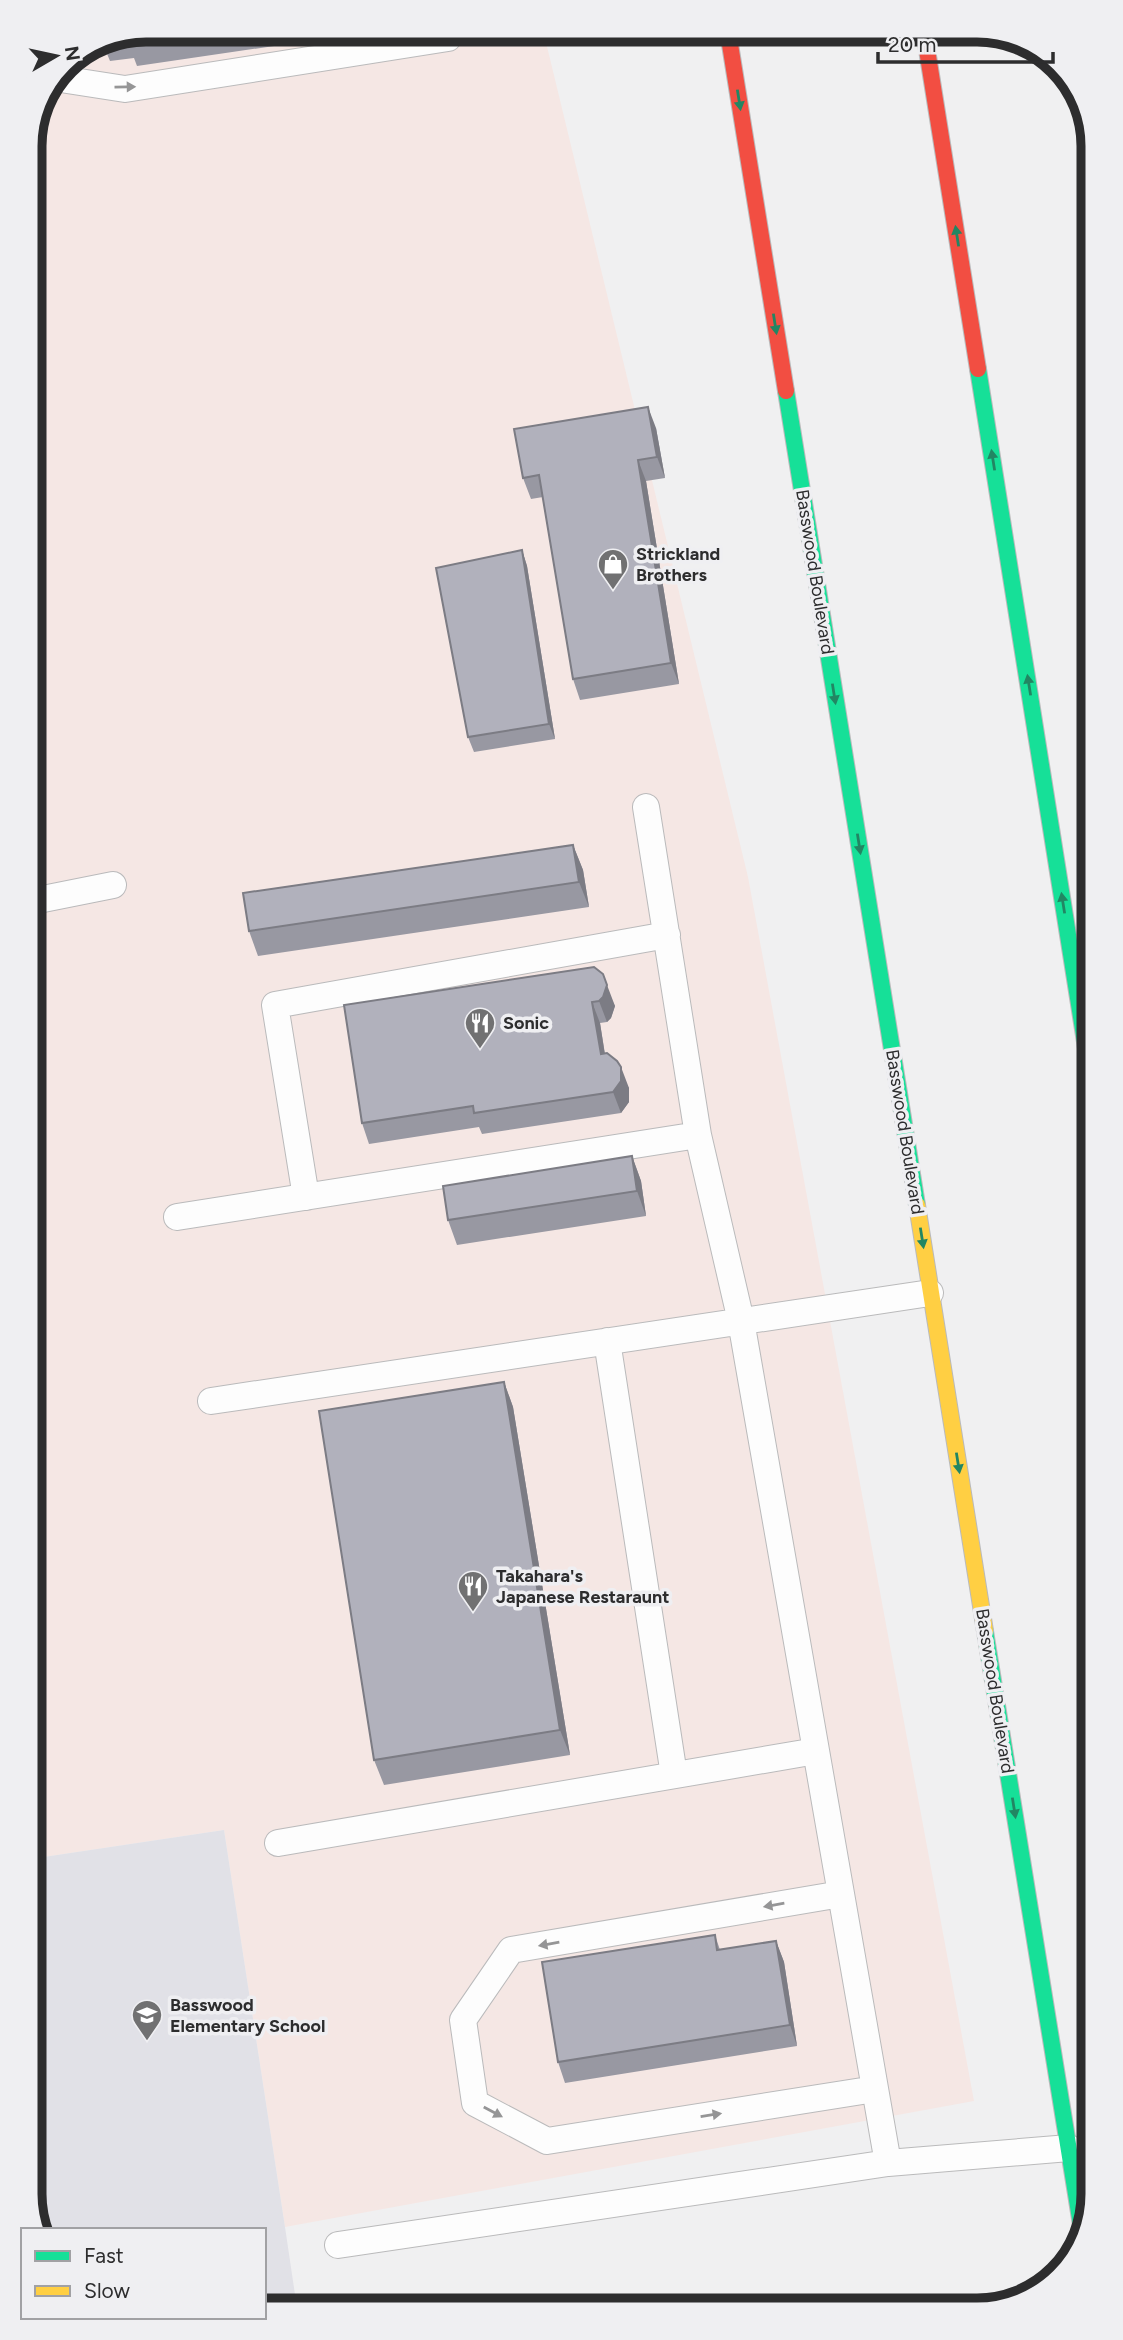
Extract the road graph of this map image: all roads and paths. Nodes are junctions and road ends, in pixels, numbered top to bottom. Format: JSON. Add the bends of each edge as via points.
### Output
{"nodes":[{"id":1,"x":423,"y":42,"type":"edge"},
{"id":2,"x":729,"y":42,"type":"edge"},
{"id":3,"x":926,"y":42,"type":"edge"},
{"id":4,"x":91,"y":84,"type":"edge"},
{"id":5,"x":646,"y":807,"type":"dead end"},
{"id":6,"x":113,"y":885,"type":"dead end"},
{"id":7,"x":42,"y":899,"type":"edge"},
{"id":8,"x":667,"y":935,"type":"junction"},
{"id":9,"x":1081,"y":1023,"type":"edge"},
{"id":10,"x":698,"y":1135,"type":"junction"},
{"id":11,"x":306,"y":1198,"type":"junction"},
{"id":12,"x":177,"y":1217,"type":"dead end"},
{"id":13,"x":930,"y":1293,"type":"junction"},
{"id":14,"x":741,"y":1321,"type":"junction"},
{"id":15,"x":607,"y":1341,"type":"junction"},
{"id":16,"x":211,"y":1401,"type":"dead end"},
{"id":17,"x":816,"y":1751,"type":"junction"},
{"id":18,"x":674,"y":1775,"type":"junction"},
{"id":19,"x":278,"y":1843,"type":"dead end"},
{"id":20,"x":841,"y":1894,"type":"junction"},
{"id":21,"x":875,"y":2089,"type":"junction"},
{"id":22,"x":1075,"y":2147,"type":"junction"},
{"id":23,"x":888,"y":2163,"type":"junction"},
{"id":24,"x":1080,"y":2207,"type":"edge"},
{"id":25,"x":338,"y":2245,"type":"dead end"}],
"edges":[{"from":4,"to":1,"type":"lane","one_way":true,"via":[[125,89]]},
{"from":2,"to":13,"type":"main road","name":"Basswood Boulevard","one_way":true},
{"from":9,"to":3,"type":"main road","one_way":true},
{"from":5,"to":8,"type":"lane"},
{"from":6,"to":7,"type":"lane"},
{"from":8,"to":10,"type":"lane"},
{"from":8,"to":11,"type":"lane","via":[[275,1005]]},
{"from":10,"to":11,"type":"lane"},
{"from":10,"to":14,"type":"lane"},
{"from":11,"to":12,"type":"lane"},
{"from":13,"to":14,"type":"lane"},
{"from":13,"to":22,"type":"main road","name":"Basswood Boulevard","one_way":true},
{"from":14,"to":15,"type":"lane"},
{"from":14,"to":17,"type":"lane"},
{"from":15,"to":16,"type":"lane"},
{"from":15,"to":18,"type":"lane"},
{"from":17,"to":18,"type":"lane"},
{"from":17,"to":20,"type":"lane"},
{"from":18,"to":19,"type":"lane"},
{"from":20,"to":21,"type":"lane"},
{"from":20,"to":21,"type":"lane","one_way":true,"via":[[511,1950],[463,2020],[475,2103],[547,2141]]},
{"from":21,"to":23,"type":"lane"},
{"from":22,"to":23,"type":"lane"},
{"from":22,"to":24,"type":"main road","name":"Basswood Boulevard"},
{"from":23,"to":25,"type":"lane"}]}
